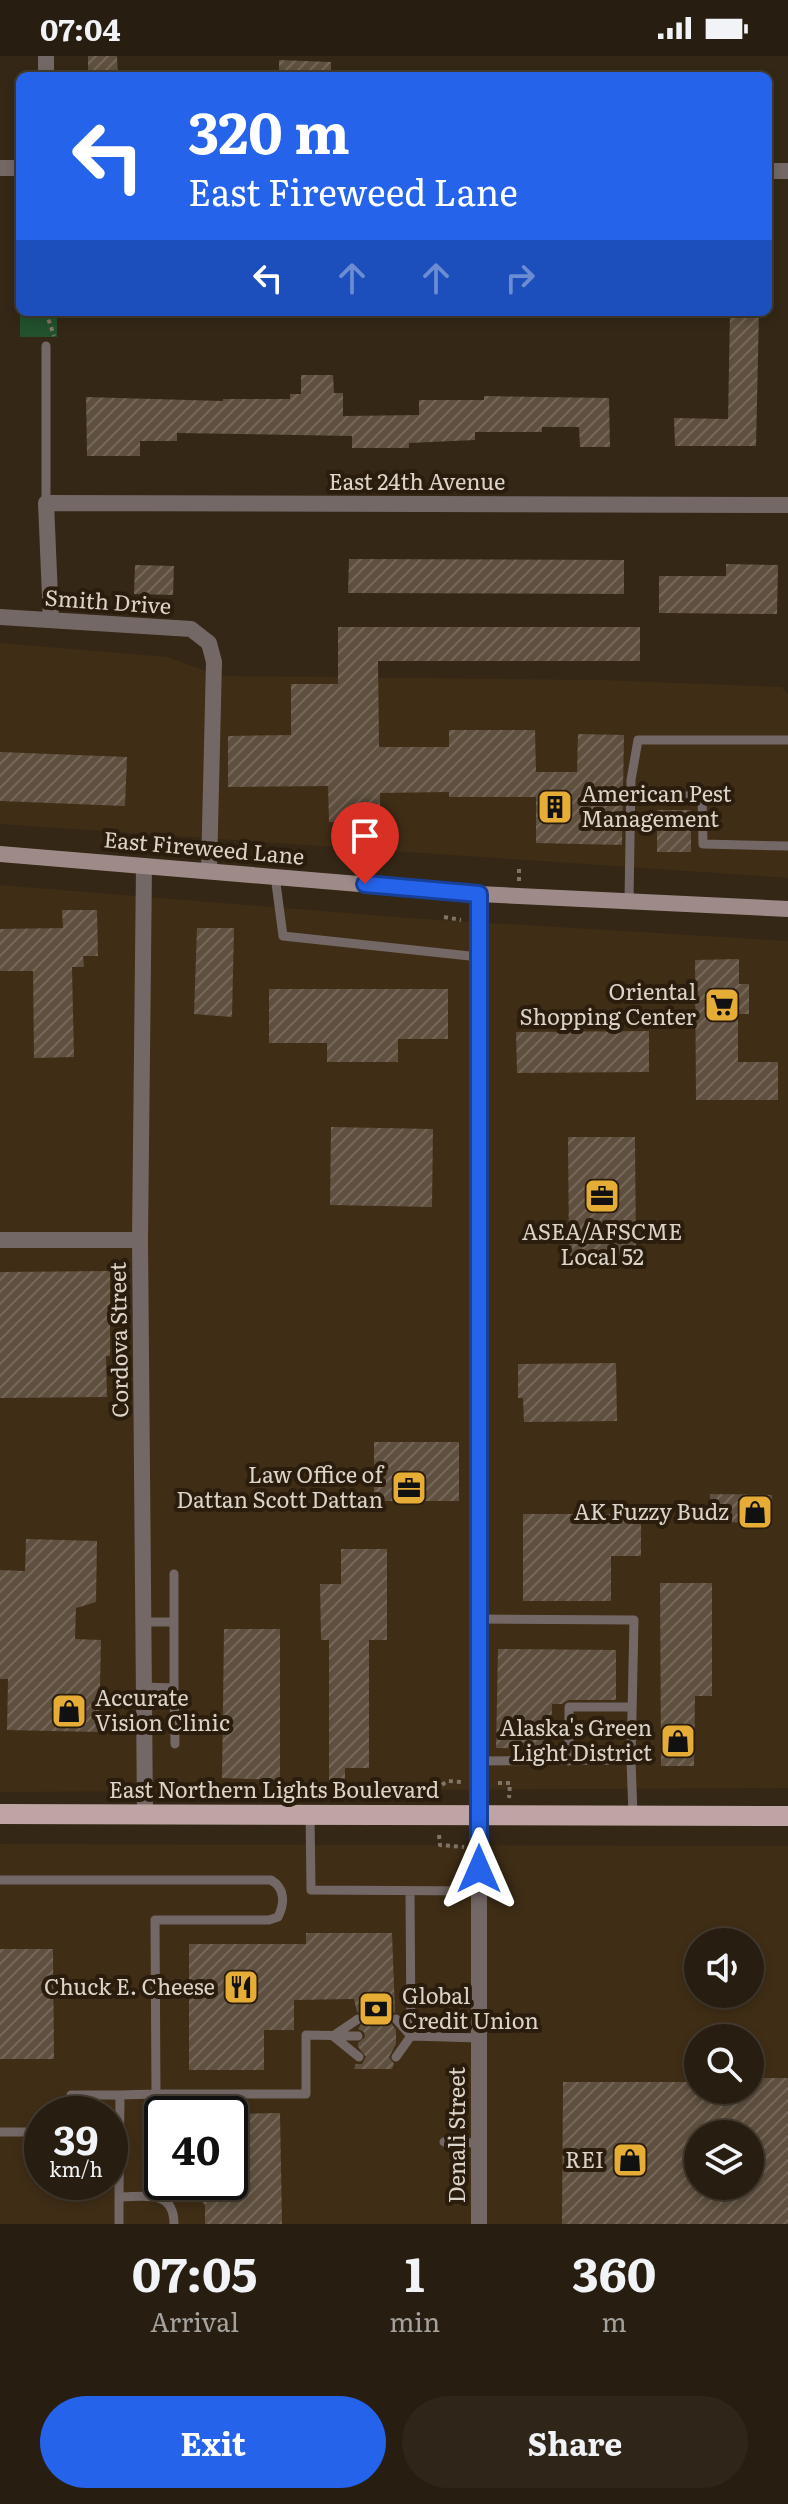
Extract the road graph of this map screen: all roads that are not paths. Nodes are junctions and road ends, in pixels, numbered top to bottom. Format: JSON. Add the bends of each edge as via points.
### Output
{"nodes":[{"id":1,"x":46,"y":346,"type":"dead end"},
{"id":2,"x":46,"y":503,"type":"junction"},
{"id":3,"x":788,"y":505,"type":"edge"},
{"id":4,"x":0,"y":617,"type":"edge"},
{"id":5,"x":51,"y":620,"type":"junction"},
{"id":6,"x":788,"y":740,"type":"edge"},
{"id":7,"x":630,"y":796,"type":"junction"},
{"id":8,"x":788,"y":846,"type":"edge"},
{"id":9,"x":0,"y":854,"type":"edge"},
{"id":10,"x":144,"y":866,"type":"junction"},
{"id":11,"x":209,"y":870,"type":"junction"},
{"id":12,"x":275,"y":876,"type":"junction"},
{"id":13,"x":479,"y":894,"type":"junction"},
{"id":14,"x":629,"y":900,"type":"junction"},
{"id":15,"x":788,"y":909,"type":"edge"},
{"id":16,"x":479,"y":957,"type":"junction"},
{"id":17,"x":0,"y":1240,"type":"edge"},
{"id":18,"x":140,"y":1240,"type":"junction"},
{"id":19,"x":174,"y":1574,"type":"dead end"},
{"id":20,"x":479,"y":1619,"type":"junction"},
{"id":21,"x":143,"y":1622,"type":"junction"},
{"id":22,"x":174,"y":1622,"type":"junction"},
{"id":23,"x":143,"y":1687,"type":"junction"},
{"id":24,"x":174,"y":1688,"type":"junction"},
{"id":25,"x":632,"y":1707,"type":"junction"},
{"id":26,"x":175,"y":1744,"type":"dead end"},
{"id":27,"x":631,"y":1760,"type":"junction"},
{"id":28,"x":479,"y":1761,"type":"junction"},
{"id":29,"x":569,"y":1761,"type":"junction"},
{"id":30,"x":0,"y":1814,"type":"edge"},
{"id":31,"x":145,"y":1814,"type":"junction"},
{"id":32,"x":310,"y":1814,"type":"junction"},
{"id":33,"x":479,"y":1815,"type":"junction"},
{"id":34,"x":633,"y":1815,"type":"junction"},
{"id":35,"x":788,"y":1816,"type":"edge"},
{"id":36,"x":0,"y":1880,"type":"edge"},
{"id":37,"x":410,"y":1891,"type":"junction"},
{"id":38,"x":479,"y":1891,"type":"junction"},
{"id":39,"x":358,"y":2019,"type":"dead end"},
{"id":40,"x":396,"y":2019,"type":"dead end"},
{"id":41,"x":333,"y":2036,"type":"junction"},
{"id":42,"x":358,"y":2036,"type":"dead end"},
{"id":43,"x":396,"y":2036,"type":"dead end"},
{"id":44,"x":411,"y":2036,"type":"junction"},
{"id":45,"x":479,"y":2038,"type":"junction"},
{"id":46,"x":359,"y":2057,"type":"dead end"},
{"id":47,"x":396,"y":2057,"type":"dead end"},
{"id":48,"x":156,"y":2094,"type":"junction"},
{"id":49,"x":71,"y":2095,"type":"dead end"},
{"id":50,"x":120,"y":2095,"type":"joint"},
{"id":51,"x":0,"y":2132,"type":"edge"},
{"id":52,"x":24,"y":2132,"type":"edge"},
{"id":53,"x":444,"y":2142,"type":"dead end"},
{"id":54,"x":479,"y":2143,"type":"junction"},
{"id":55,"x":128,"y":2197,"type":"edge"},
{"id":56,"x":119,"y":2200,"type":"edge"},
{"id":57,"x":119,"y":2224,"type":"edge"},
{"id":58,"x":174,"y":2224,"type":"edge"},
{"id":59,"x":479,"y":2224,"type":"edge"}],
"edges":[{"from":1,"to":2,"type":"lane"},
{"from":2,"to":3,"type":"street","name":"East 24th Avenue"},
{"from":2,"to":5,"type":"street"},
{"from":4,"to":5,"type":"street","name":"Smith Drive"},
{"from":5,"to":11,"type":"street","name":"Smith Drive","via":[[191,629],[209,643],[214,662]]},
{"from":6,"to":7,"type":"lane","via":[[638,740]]},
{"from":7,"to":8,"type":"lane","via":[[702,796],[703,844]]},
{"from":7,"to":14,"type":"lane"},
{"from":9,"to":10,"type":"main road","name":"East Fireweed Lane"},
{"from":10,"to":11,"type":"main road","name":"East Fireweed Lane"},
{"from":10,"to":18,"type":"street","name":"Cordova Street"},
{"from":11,"to":12,"type":"main road","name":"East Fireweed Lane"},
{"from":12,"to":13,"type":"main road","name":"East Fireweed Lane"},
{"from":12,"to":16,"type":"lane","via":[[283,936]]},
{"from":13,"to":14,"type":"main road","name":"East Fireweed Lane"},
{"from":13,"to":16,"type":"street","name":"Denali Street"},
{"from":14,"to":15,"type":"main road","name":"East Fireweed Lane"},
{"from":16,"to":20,"type":"street","name":"Denali Street"},
{"from":17,"to":18,"type":"street"},
{"from":18,"to":21,"type":"street","name":"Cordova Street"},
{"from":19,"to":22,"type":"lane"},
{"from":20,"to":25,"type":"lane","via":[[634,1620]]},
{"from":20,"to":28,"type":"street","name":"Denali Street"},
{"from":21,"to":22,"type":"lane"},
{"from":21,"to":23,"type":"street","name":"Cordova Street"},
{"from":22,"to":24,"type":"lane"},
{"from":23,"to":24,"type":"lane"},
{"from":23,"to":31,"type":"street","name":"Cordova Street"},
{"from":24,"to":26,"type":"lane"},
{"from":25,"to":27,"type":"lane"},
{"from":25,"to":29,"type":"lane","via":[[569,1707]]},
{"from":27,"to":29,"type":"lane"},
{"from":27,"to":34,"type":"lane"},
{"from":28,"to":29,"type":"lane"},
{"from":28,"to":33,"type":"street","name":"Denali Street"},
{"from":30,"to":31,"type":"main road","name":"East Northern Lights Boulevard"},
{"from":31,"to":32,"type":"main road","name":"East Northern Lights Boulevard"},
{"from":32,"to":33,"type":"main road","name":"East Northern Lights Boulevard"},
{"from":32,"to":37,"type":"lane","via":[[311,1890]]},
{"from":33,"to":34,"type":"main road","name":"East Northern Lights Boulevard"},
{"from":33,"to":38,"type":"street","name":"Denali Street"},
{"from":34,"to":35,"type":"main road","name":"East Northern Lights Boulevard"},
{"from":36,"to":48,"type":"lane","via":[[271,1880],[279,1885],[282,1909],[269,1920],[155,1920]]},
{"from":37,"to":38,"type":"lane"},
{"from":37,"to":44,"type":"lane"},
{"from":38,"to":45,"type":"street","name":"Denali Street"},
{"from":39,"to":41,"type":"lane"},
{"from":40,"to":44,"type":"lane"},
{"from":41,"to":42,"type":"lane"},
{"from":41,"to":46,"type":"lane"},
{"from":41,"to":48,"type":"lane","via":[[306,2035],[306,2094]]},
{"from":43,"to":44,"type":"lane"},
{"from":44,"to":45,"type":"lane"},
{"from":44,"to":47,"type":"lane"},
{"from":45,"to":54,"type":"street","name":"Denali Street"},
{"from":48,"to":50,"type":"lane"},
{"from":49,"to":50,"type":"lane"},
{"from":51,"to":52,"type":"lane"},
{"from":53,"to":54,"type":"lane"},
{"from":54,"to":59,"type":"street","name":"Denali Street"},
{"from":55,"to":58,"type":"lane","via":[[160,2197],[174,2212]]},
{"from":56,"to":57,"type":"lane"}]}
